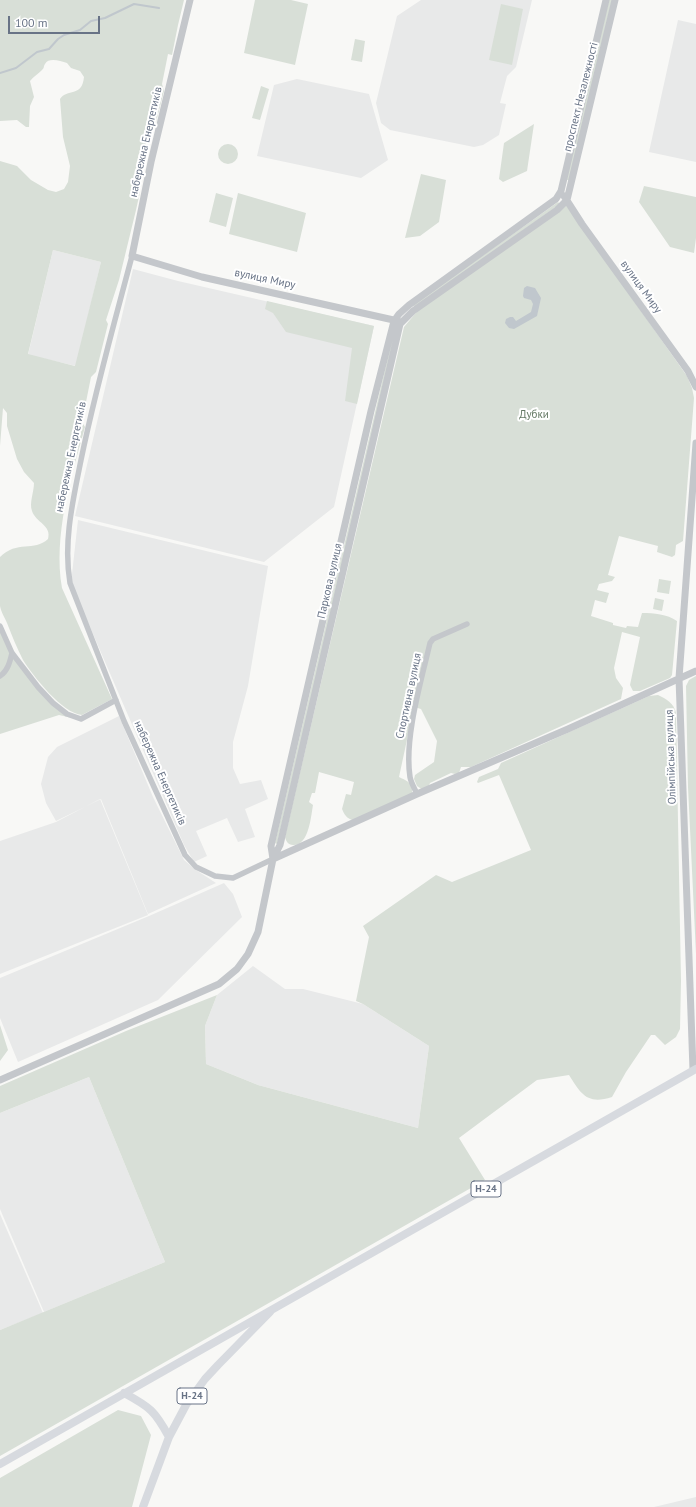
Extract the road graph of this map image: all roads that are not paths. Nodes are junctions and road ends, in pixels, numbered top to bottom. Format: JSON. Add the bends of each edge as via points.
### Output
{"nodes":[{"id":1,"x":190,"y":0,"type":"edge"},
{"id":2,"x":606,"y":0,"type":"edge"},
{"id":3,"x":615,"y":0,"type":"edge"},
{"id":4,"x":561,"y":191,"type":"junction"},
{"id":5,"x":567,"y":200,"type":"junction"},
{"id":6,"x":132,"y":256,"type":"junction"},
{"id":7,"x":404,"y":320,"type":"junction"},
{"id":8,"x":394,"y":321,"type":"junction"},
{"id":9,"x":696,"y":387,"type":"edge"},
{"id":10,"x":696,"y":443,"type":"edge"},
{"id":11,"x":467,"y":624,"type":"dead end"},
{"id":12,"x":0,"y":626,"type":"edge"},
{"id":13,"x":12,"y":653,"type":"junction"},
{"id":14,"x":696,"y":671,"type":"edge"},
{"id":15,"x":0,"y":676,"type":"edge"},
{"id":16,"x":679,"y":678,"type":"junction"},
{"id":17,"x":116,"y":700,"type":"junction"},
{"id":18,"x":417,"y":794,"type":"junction"},
{"id":19,"x":273,"y":860,"type":"junction"},
{"id":20,"x":694,"y":1069,"type":"edge"},
{"id":21,"x":0,"y":1080,"type":"edge"},
{"id":22,"x":275,"y":1307,"type":"junction"},
{"id":23,"x":124,"y":1393,"type":"junction"},
{"id":24,"x":169,"y":1437,"type":"junction"},
{"id":25,"x":0,"y":1464,"type":"edge"},
{"id":26,"x":143,"y":1507,"type":"edge"}],
"edges":[{"from":1,"to":6,"type":"street","name":"набережна Енергетиків","via":[[151,162]]},
{"from":2,"to":4,"type":"street","name":"проспект Незалежності"},
{"from":3,"to":5,"type":"street","name":"проспект Незалежності"},
{"from":4,"to":5,"type":"street","name":"вулиця Миру"},
{"from":4,"to":8,"type":"street","via":[[552,203],[408,305]]},
{"from":5,"to":7,"type":"street","name":"Паркова вулиця","via":[[557,210],[413,311]]},
{"from":5,"to":9,"type":"street","name":"вулиця Миру","via":[[688,371]]},
{"from":6,"to":8,"type":"street","name":"вулиця Миру","via":[[202,277]]},
{"from":6,"to":17,"type":"street","name":"набережна Енергетиків","via":[[100,377],[70,513],[67,568],[76,602]]},
{"from":7,"to":8,"type":"street","name":"вулиця Миру"},
{"from":7,"to":19,"type":"street","name":"Паркова вулиця","via":[[400,324],[280,845]]},
{"from":8,"to":19,"type":"street","name":"Паркова вулиця","via":[[369,418],[271,846]]},
{"from":10,"to":16,"type":"street","name":"Олімпійська вулиця"},
{"from":11,"to":18,"type":"street","name":"Спортивна вулиця","via":[[433,639],[430,643],[408,751],[410,778]]},
{"from":12,"to":13,"type":"street"},
{"from":13,"to":15,"type":"street","via":[[8,667]]},
{"from":13,"to":17,"type":"street","via":[[38,688],[67,714],[81,719]]},
{"from":14,"to":16,"type":"street"},
{"from":16,"to":18,"type":"street"},
{"from":16,"to":20,"type":"street","name":"Олімпійська вулиця"},
{"from":17,"to":19,"type":"street","name":"набережна Енергетиків","via":[[185,855],[196,867],[215,876],[233,878]]},
{"from":18,"to":19,"type":"street"},
{"from":19,"to":21,"type":"street","via":[[258,932],[248,954],[237,969],[219,984]]},
{"from":20,"to":22,"type":"main road","number":"Н-24"},
{"from":22,"to":23,"type":"main road"},
{"from":22,"to":24,"type":"main road","number":"Н-24","via":[[205,1380],[183,1410]]},
{"from":23,"to":24,"type":"main road","via":[[152,1410]]},
{"from":23,"to":25,"type":"main road"},
{"from":24,"to":26,"type":"main road","number":"Н-24"}]}
